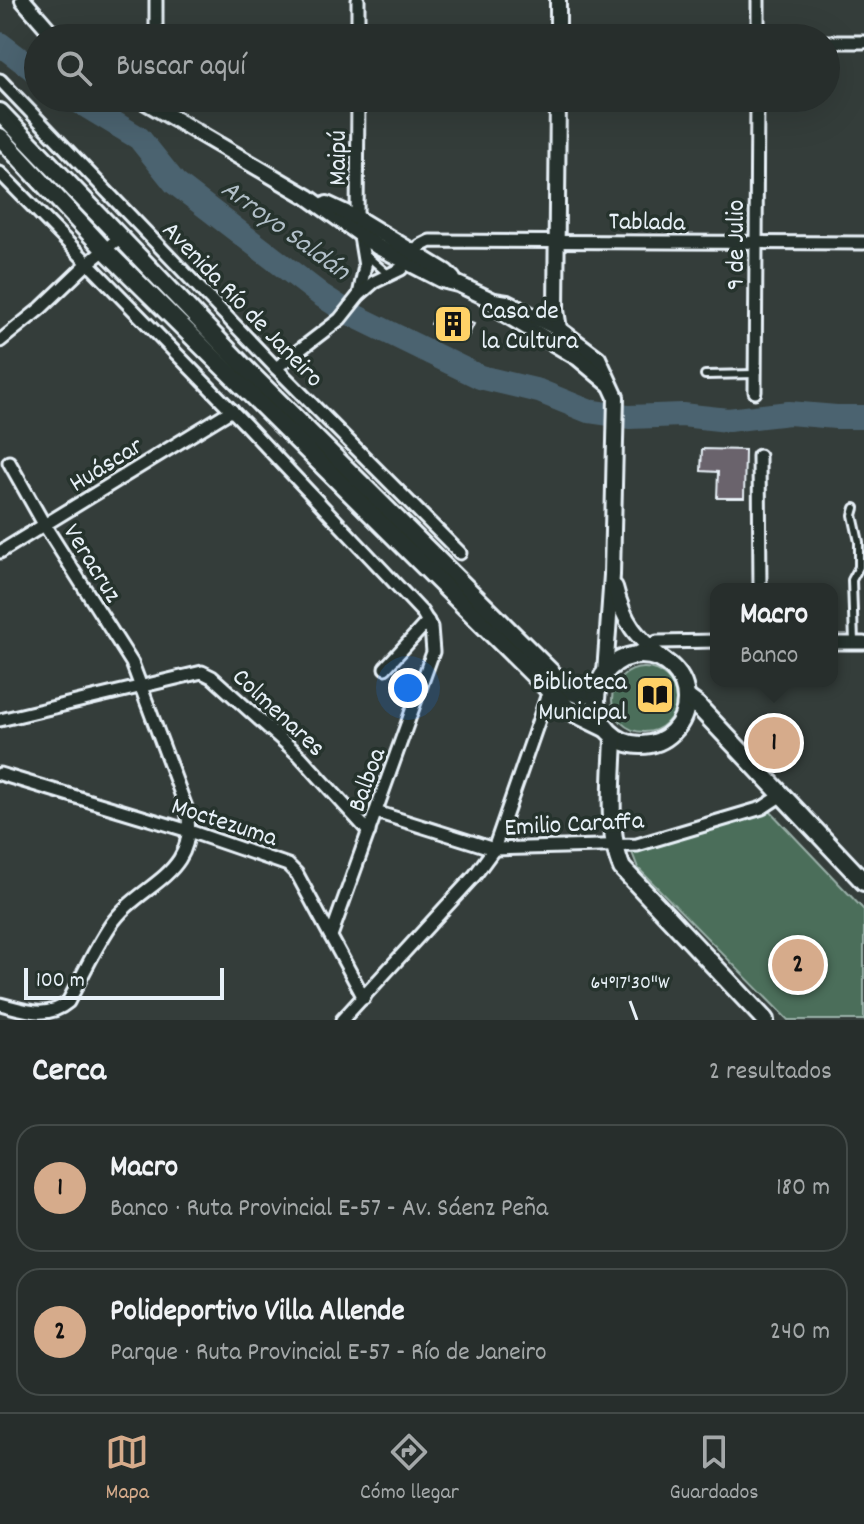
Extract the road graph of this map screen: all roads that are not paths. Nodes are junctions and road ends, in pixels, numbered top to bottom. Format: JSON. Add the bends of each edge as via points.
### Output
{"nodes":[{"id":1,"x":23,"y":0,"type":"edge"},
{"id":2,"x":156,"y":0,"type":"edge"},
{"id":3,"x":358,"y":0,"type":"edge"},
{"id":4,"x":558,"y":0,"type":"edge"},
{"id":5,"x":758,"y":0,"type":"edge"},
{"id":6,"x":44,"y":24,"type":"edge"},
{"id":7,"x":156,"y":24,"type":"edge"},
{"id":8,"x":358,"y":24,"type":"edge"},
{"id":9,"x":558,"y":24,"type":"edge"},
{"id":10,"x":758,"y":24,"type":"edge"},
{"id":11,"x":840,"y":42,"type":"edge"},
{"id":12,"x":864,"y":42,"type":"edge"},
{"id":13,"x":0,"y":80,"type":"edge"},
{"id":14,"x":24,"y":105,"type":"edge"},
{"id":15,"x":0,"y":112,"type":"edge"},
{"id":16,"x":31,"y":112,"type":"edge"},
{"id":17,"x":163,"y":112,"type":"edge"},
{"id":18,"x":358,"y":112,"type":"edge"},
{"id":19,"x":558,"y":112,"type":"edge"},
{"id":20,"x":757,"y":112,"type":"edge"},
{"id":21,"x":0,"y":137,"type":"edge"},
{"id":22,"x":0,"y":173,"type":"edge"},
{"id":23,"x":308,"y":197,"type":"junction"},
{"id":24,"x":357,"y":218,"type":"junction"},
{"id":25,"x":383,"y":235,"type":"junction"},
{"id":26,"x":118,"y":239,"type":"junction"},
{"id":27,"x":556,"y":241,"type":"junction"},
{"id":28,"x":756,"y":243,"type":"junction"},
{"id":29,"x":864,"y":243,"type":"edge"},
{"id":30,"x":363,"y":244,"type":"junction"},
{"id":31,"x":105,"y":250,"type":"junction"},
{"id":32,"x":412,"y":258,"type":"junction"},
{"id":33,"x":87,"y":264,"type":"junction"},
{"id":34,"x":389,"y":275,"type":"junction"},
{"id":35,"x":359,"y":295,"type":"junction"},
{"id":36,"x":494,"y":301,"type":"junction"},
{"id":37,"x":559,"y":329,"type":"junction"},
{"id":38,"x":0,"y":341,"type":"edge"},
{"id":39,"x":276,"y":368,"type":"junction"},
{"id":40,"x":756,"y":374,"type":"junction"},
{"id":41,"x":705,"y":375,"type":"dead end"},
{"id":42,"x":615,"y":392,"type":"junction"},
{"id":43,"x":755,"y":392,"type":"dead end"},
{"id":44,"x":232,"y":410,"type":"junction"},
{"id":45,"x":759,"y":456,"type":"dead end"},
{"id":46,"x":9,"y":462,"type":"dead end"},
{"id":47,"x":855,"y":508,"type":"dead end"},
{"id":48,"x":45,"y":526,"type":"junction"},
{"id":49,"x":0,"y":552,"type":"edge"},
{"id":50,"x":460,"y":553,"type":"dead end"},
{"id":51,"x":612,"y":575,"type":"junction"},
{"id":52,"x":760,"y":583,"type":"edge"},
{"id":53,"x":428,"y":621,"type":"junction"},
{"id":54,"x":710,"y":641,"type":"edge"},
{"id":55,"x":838,"y":643,"type":"edge"},
{"id":56,"x":859,"y":643,"type":"edge"},
{"id":57,"x":648,"y":646,"type":"junction"},
{"id":58,"x":629,"y":657,"type":"junction"},
{"id":59,"x":664,"y":660,"type":"junction"},
{"id":60,"x":385,"y":668,"type":"dead end"},
{"id":61,"x":605,"y":673,"type":"junction"},
{"id":62,"x":142,"y":686,"type":"junction"},
{"id":63,"x":550,"y":688,"type":"junction"},
{"id":64,"x":597,"y":691,"type":"junction"},
{"id":65,"x":686,"y":697,"type":"junction"},
{"id":66,"x":0,"y":720,"type":"edge"},
{"id":67,"x":609,"y":732,"type":"junction"},
{"id":68,"x":0,"y":774,"type":"edge"},
{"id":69,"x":782,"y":795,"type":"junction"},
{"id":70,"x":376,"y":812,"type":"junction"},
{"id":71,"x":189,"y":831,"type":"junction"},
{"id":72,"x":369,"y":832,"type":"junction"},
{"id":73,"x":616,"y":846,"type":"junction"},
{"id":74,"x":494,"y":849,"type":"junction"},
{"id":75,"x":864,"y":882,"type":"edge"},
{"id":76,"x":331,"y":936,"type":"junction"},
{"id":77,"x":364,"y":998,"type":"junction"},
{"id":78,"x":0,"y":1004,"type":"edge"},
{"id":79,"x":342,"y":1020,"type":"edge"},
{"id":80,"x":765,"y":1020,"type":"edge"}],
"edges":[{"from":1,"to":6,"type":"street"},
{"from":2,"to":7,"type":"street"},
{"from":3,"to":8,"type":"street"},
{"from":4,"to":9,"type":"street"},
{"from":5,"to":10,"type":"street"},
{"from":11,"to":12,"type":"street"},
{"from":13,"to":14,"type":"street","name":"Avenida Río de Janeiro"},
{"from":15,"to":26,"type":"main road"},
{"from":16,"to":39,"type":"street","name":"Avenida Río de Janeiro"},
{"from":17,"to":23,"type":"street"},
{"from":18,"to":24,"type":"street","name":"Maipú"},
{"from":19,"to":27,"type":"street"},
{"from":20,"to":28,"type":"street","name":"9 de Julio"},
{"from":21,"to":31,"type":"main road"},
{"from":22,"to":33,"type":"street"},
{"from":23,"to":24,"type":"street"},
{"from":23,"to":30,"type":"street"},
{"from":24,"to":25,"type":"street"},
{"from":24,"to":30,"type":"street","name":"Maipú"},
{"from":25,"to":30,"type":"street"},
{"from":25,"to":32,"type":"street"},
{"from":26,"to":31,"type":"street"},
{"from":26,"to":64,"type":"main road","via":[[570,691],[582,696]]},
{"from":27,"to":28,"type":"street","name":"Tablada"},
{"from":27,"to":32,"type":"street","name":"Tablada","via":[[430,241]]},
{"from":27,"to":37,"type":"street"},
{"from":28,"to":29,"type":"street","name":"Tablada"},
{"from":28,"to":40,"type":"street","name":"9 de Julio"},
{"from":30,"to":32,"type":"street"},
{"from":30,"to":34,"type":"lane","via":[[368,259]]},
{"from":30,"to":35,"type":"street"},
{"from":31,"to":33,"type":"street"},
{"from":31,"to":63,"type":"main road"},
{"from":32,"to":34,"type":"street"},
{"from":32,"to":36,"type":"street"},
{"from":33,"to":38,"type":"street"},
{"from":33,"to":44,"type":"street"},
{"from":34,"to":35,"type":"street"},
{"from":35,"to":39,"type":"street","via":[[340,319]]},
{"from":36,"to":37,"type":"street"},
{"from":36,"to":42,"type":"street","via":[[503,313],[578,358]]},
{"from":37,"to":42,"type":"street","via":[[598,358]]},
{"from":39,"to":50,"type":"street","name":"Avenida Río de Janeiro"},
{"from":40,"to":41,"type":"lane"},
{"from":40,"to":43,"type":"street","name":"9 de Julio"},
{"from":42,"to":51,"type":"street"},
{"from":44,"to":48,"type":"street","name":"Huáscar"},
{"from":44,"to":53,"type":"street"},
{"from":45,"to":52,"type":"street"},
{"from":46,"to":48,"type":"street","name":"Veracruz"},
{"from":47,"to":56,"type":"lane","via":[[859,567],[852,580]]},
{"from":48,"to":49,"type":"street","name":"Huáscar"},
{"from":48,"to":62,"type":"street","name":"Veracruz"},
{"from":51,"to":57,"type":"street","via":[[630,628]]},
{"from":51,"to":61,"type":"street"},
{"from":53,"to":60,"type":"street"},
{"from":53,"to":70,"type":"street","name":"Balboa","via":[[433,652]]},
{"from":54,"to":57,"type":"street","via":[[667,640]]},
{"from":55,"to":56,"type":"street"},
{"from":57,"to":58,"type":"street"},
{"from":57,"to":59,"type":"street"},
{"from":58,"to":59,"type":"main road"},
{"from":58,"to":61,"type":"main road"},
{"from":59,"to":65,"type":"main road","via":[[683,684]]},
{"from":61,"to":64,"type":"main road"},
{"from":62,"to":66,"type":"street","name":"Colmenares"},
{"from":62,"to":71,"type":"street","name":"Veracruz","via":[[187,810]]},
{"from":62,"to":72,"type":"street","name":"Colmenares","via":[[193,673],[208,675],[300,756]]},
{"from":63,"to":67,"type":"main road","via":[[570,711]]},
{"from":63,"to":74,"type":"street"},
{"from":64,"to":67,"type":"main road","via":[[596,704]]},
{"from":65,"to":67,"type":"main road","via":[[678,725],[668,736],[645,745],[623,742]]},
{"from":65,"to":69,"type":"main road"},
{"from":67,"to":73,"type":"main road"},
{"from":68,"to":71,"type":"street","name":"Moctezuma"},
{"from":69,"to":73,"type":"street","name":"Emilio Caraffa","via":[[749,812],[637,845]]},
{"from":69,"to":75,"type":"main road"},
{"from":70,"to":72,"type":"street","name":"Balboa"},
{"from":70,"to":74,"type":"street"},
{"from":71,"to":76,"type":"street","name":"Moctezuma","via":[[288,865]]},
{"from":71,"to":78,"type":"street","via":[[176,866],[110,926],[68,1002],[42,1014]]},
{"from":72,"to":76,"type":"street","name":"Balboa"},
{"from":73,"to":74,"type":"street","name":"Emilio Caraffa"},
{"from":73,"to":80,"type":"main road","via":[[630,877]]},
{"from":74,"to":77,"type":"street","name":"Emilio Caraffa"},
{"from":76,"to":77,"type":"street","name":"Moctezuma"},
{"from":77,"to":79,"type":"street","name":"Emilio Caraffa"}]}
